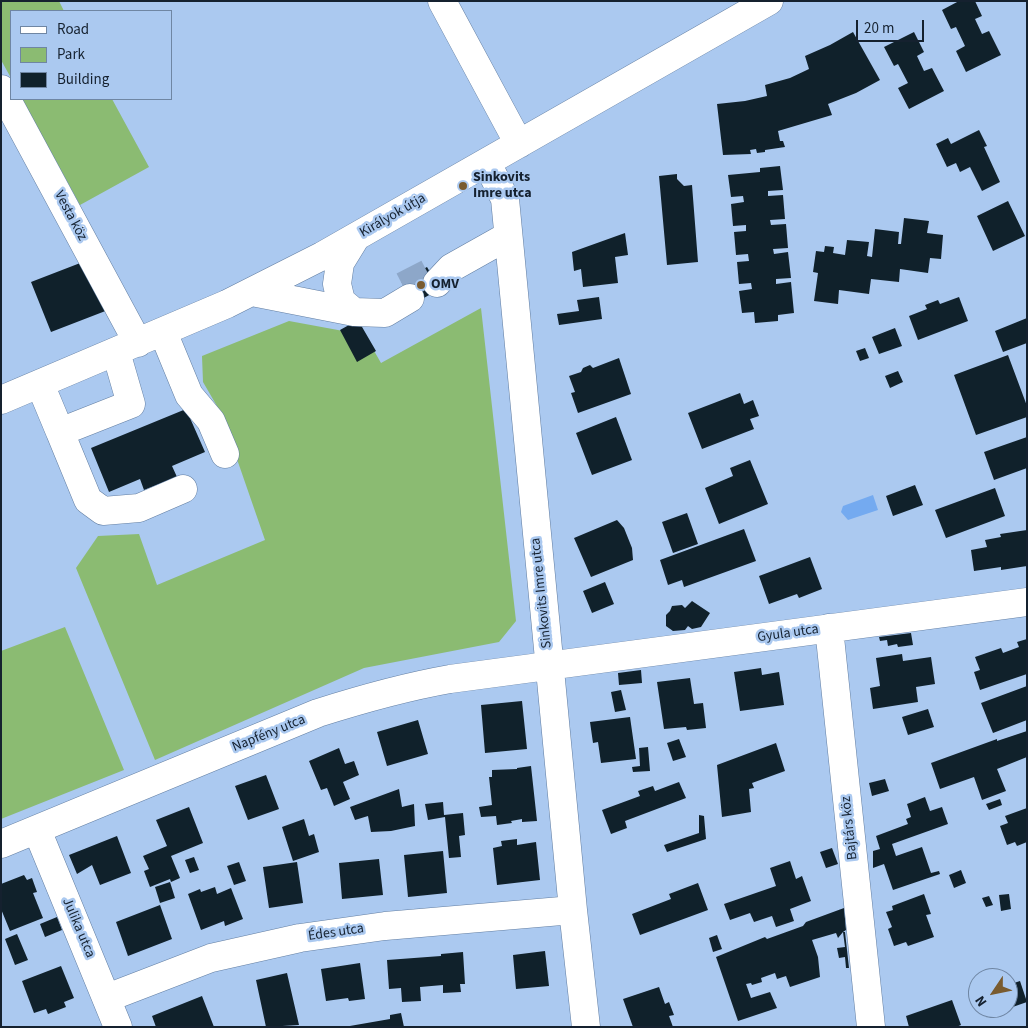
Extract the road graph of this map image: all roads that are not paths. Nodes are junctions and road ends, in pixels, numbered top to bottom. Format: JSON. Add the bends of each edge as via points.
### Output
{"nodes":[{"id":1,"x":442,"y":1,"type":"edge"},
{"id":2,"x":769,"y":1,"type":"edge"},
{"id":3,"x":1,"y":89,"type":"edge"},
{"id":4,"x":519,"y":144,"type":"junction"},
{"id":5,"x":487,"y":163,"type":"junction"},
{"id":6,"x":508,"y":236,"type":"junction"},
{"id":7,"x":356,"y":237,"type":"junction"},
{"id":8,"x":439,"y":274,"type":"tunnel mouth"},
{"id":9,"x":252,"y":292,"type":"junction"},
{"id":10,"x":407,"y":292,"type":"tunnel mouth"},
{"id":11,"x":364,"y":312,"type":"junction"},
{"id":12,"x":163,"y":332,"type":"junction"},
{"id":13,"x":127,"y":347,"type":"junction"},
{"id":14,"x":40,"y":384,"type":"junction"},
{"id":15,"x":1,"y":400,"type":"edge"},
{"id":16,"x":60,"y":432,"type":"junction"},
{"id":17,"x":225,"y":454,"type":"dead end"},
{"id":18,"x":183,"y":489,"type":"dead end"},
{"id":19,"x":1027,"y":602,"type":"edge"},
{"id":20,"x":828,"y":628,"type":"junction"},
{"id":21,"x":549,"y":666,"type":"junction"},
{"id":22,"x":37,"y":830,"type":"junction"},
{"id":23,"x":1,"y":844,"type":"edge"},
{"id":24,"x":573,"y":910,"type":"junction"},
{"id":25,"x":107,"y":998,"type":"junction"},
{"id":26,"x":118,"y":1027,"type":"edge"},
{"id":27,"x":586,"y":1027,"type":"edge"},
{"id":28,"x":871,"y":1027,"type":"edge"}],
"edges":[{"from":1,"to":4,"type":"street"},
{"from":2,"to":4,"type":"street","name":"Királyok útja"},
{"from":3,"to":13,"type":"street","name":"Vesta köz"},
{"from":4,"to":5,"type":"street","name":"Királyok útja"},
{"from":5,"to":6,"type":"street","name":"Sinkovits Imre utca","via":[[505,198]]},
{"from":5,"to":7,"type":"street","name":"Királyok útja"},
{"from":6,"to":8,"type":"street"},
{"from":6,"to":21,"type":"street","name":"Sinkovits Imre utca"},
{"from":7,"to":9,"type":"street","name":"Királyok útja"},
{"from":7,"to":11,"type":"street","via":[[340,263],[337,284],[341,302]]},
{"from":9,"to":11,"type":"street"},
{"from":9,"to":12,"type":"street","name":"Királyok útja"},
{"from":10,"to":11,"type":"street","via":[[378,301]]},
{"from":12,"to":13,"type":"street","name":"Királyok útja"},
{"from":12,"to":17,"type":"street","via":[[189,395],[211,421]]},
{"from":13,"to":14,"type":"street","name":"Királyok útja"},
{"from":13,"to":16,"type":"street","name":"Vesta köz","via":[[131,404]]},
{"from":14,"to":15,"type":"street","name":"Királyok útja"},
{"from":14,"to":16,"type":"street"},
{"from":16,"to":18,"type":"street","via":[[88,500],[103,511],[139,508]]},
{"from":19,"to":20,"type":"street","name":"Gyula utca"},
{"from":20,"to":21,"type":"street","name":"Gyula utca"},
{"from":20,"to":28,"type":"street","name":"Bajtárs köz"},
{"from":21,"to":22,"type":"street","name":"Napfény utca","via":[[418,684],[318,713]]},
{"from":21,"to":24,"type":"street","name":"Sinkovits Imre utca"},
{"from":22,"to":23,"type":"street","name":"Napfény utca"},
{"from":22,"to":25,"type":"street","name":"Julika utca"},
{"from":24,"to":25,"type":"street","name":"Édes utca","via":[[386,926],[300,938],[211,958]]},
{"from":24,"to":27,"type":"street","name":"Sinkovits Imre utca"},
{"from":25,"to":26,"type":"street","name":"Julika utca"}]}
